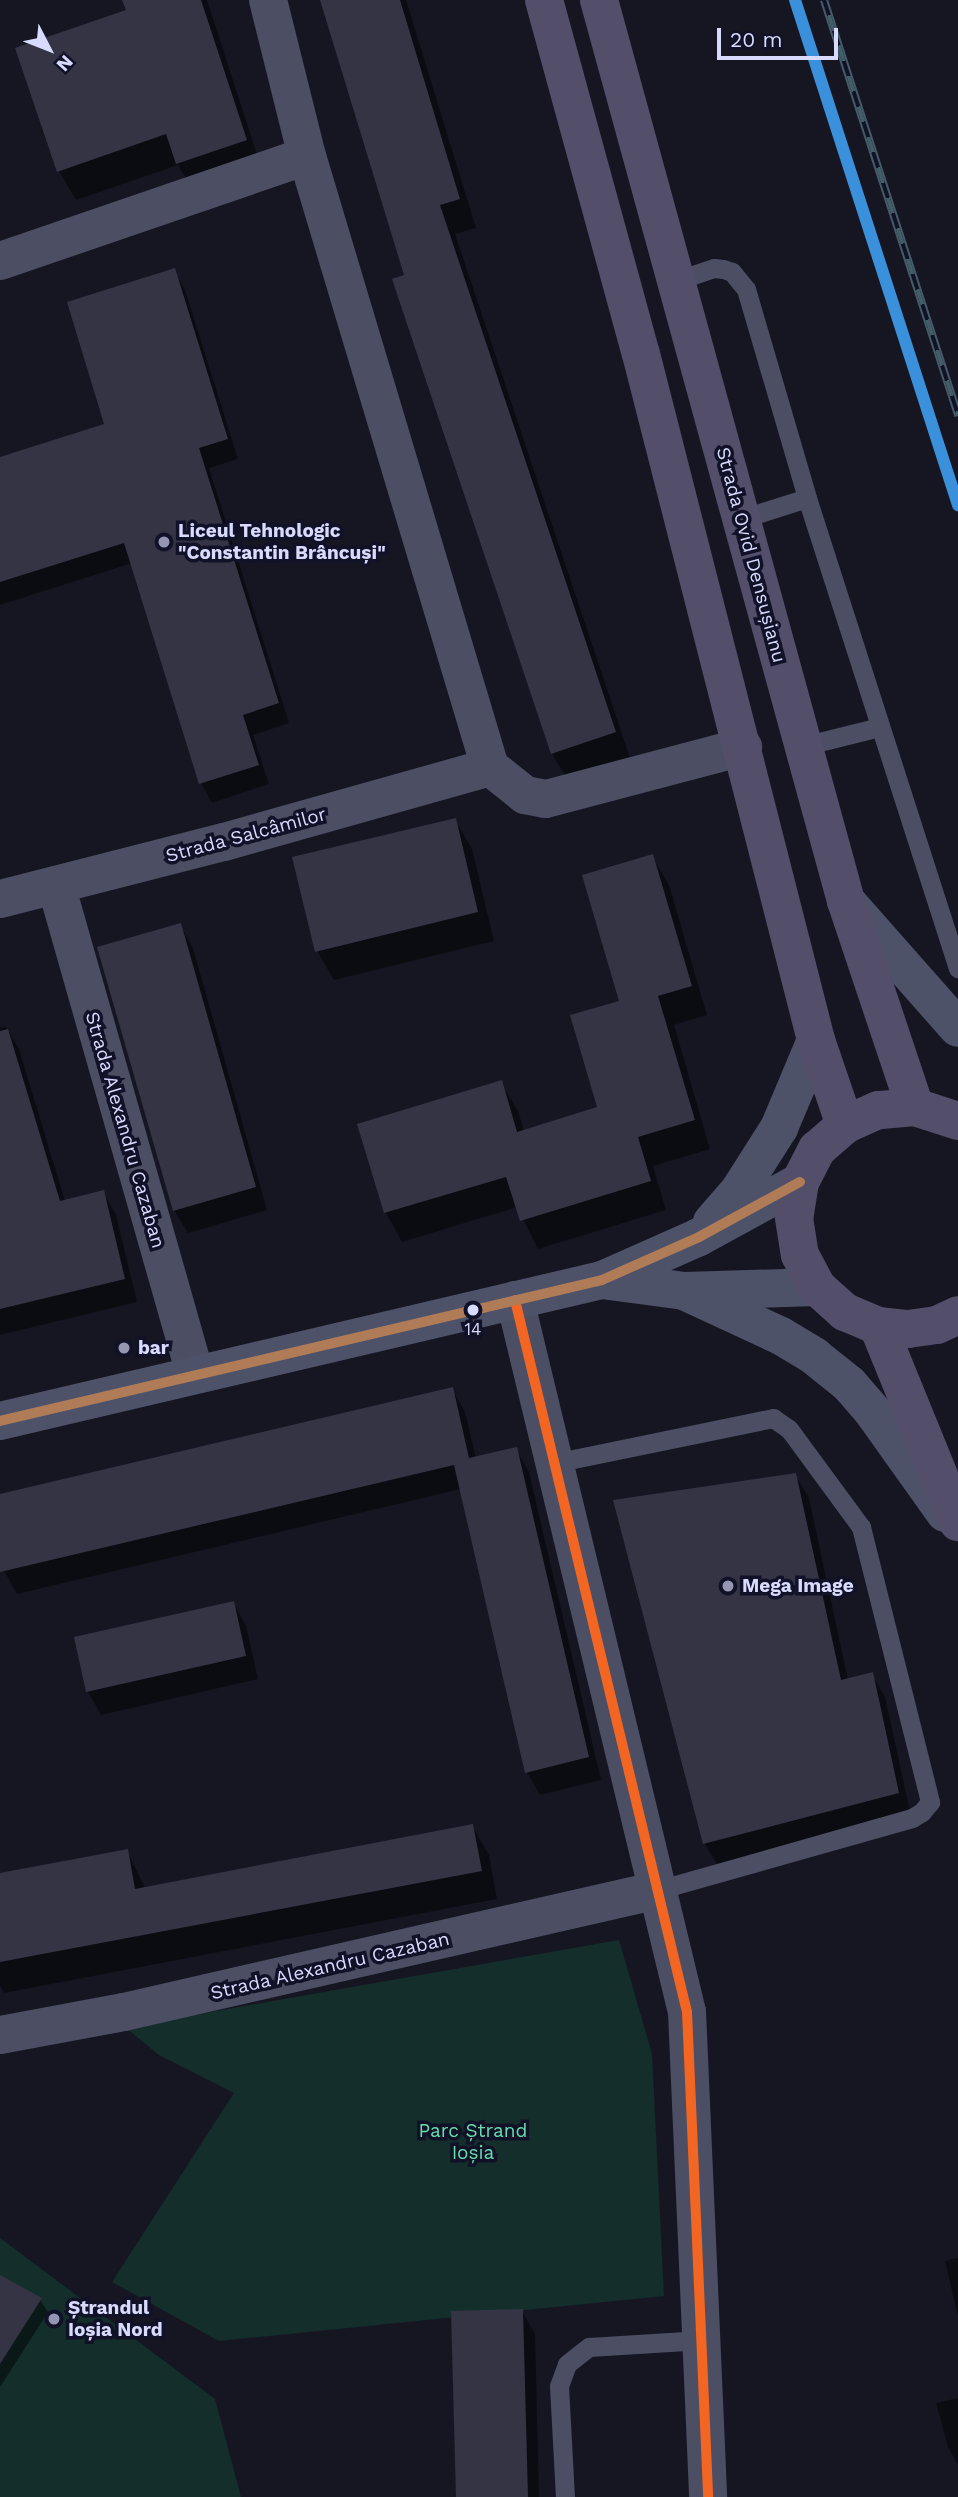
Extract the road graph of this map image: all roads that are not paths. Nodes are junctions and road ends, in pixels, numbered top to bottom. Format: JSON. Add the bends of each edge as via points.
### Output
{"nodes":[{"id":1,"x":268,"y":0,"type":"edge"},
{"id":2,"x":544,"y":0,"type":"edge"},
{"id":3,"x":599,"y":0,"type":"edge"},
{"id":4,"x":307,"y":156,"type":"junction"},
{"id":5,"x":0,"y":261,"type":"edge"},
{"id":6,"x":676,"y":281,"type":"junction"},
{"id":7,"x":807,"y":498,"type":"junction"},
{"id":8,"x":741,"y":519,"type":"junction"},
{"id":9,"x":880,"y":727,"type":"junction"},
{"id":10,"x":803,"y":746,"type":"junction"},
{"id":11,"x":743,"y":747,"type":"junction"},
{"id":12,"x":490,"y":767,"type":"junction"},
{"id":13,"x":56,"y":885,"type":"junction"},
{"id":14,"x":0,"y":899,"type":"edge"},
{"id":15,"x":846,"y":901,"type":"junction"},
{"id":16,"x":958,"y":968,"type":"edge"},
{"id":17,"x":958,"y":1028,"type":"edge"},
{"id":18,"x":816,"y":1040,"type":"junction"},
{"id":19,"x":938,"y":1109,"type":"edge"},
{"id":20,"x":845,"y":1125,"type":"junction"},
{"id":21,"x":800,"y":1182,"type":"junction"},
{"id":22,"x":699,"y":1237,"type":"junction"},
{"id":23,"x":602,"y":1280,"type":"junction"},
{"id":24,"x":817,"y":1287,"type":"junction"},
{"id":25,"x":684,"y":1292,"type":"junction"},
{"id":26,"x":515,"y":1300,"type":"junction"},
{"id":27,"x":958,"y":1315,"type":"edge"},
{"id":28,"x":878,"y":1326,"type":"junction"},
{"id":29,"x":195,"y":1374,"type":"junction"},
{"id":30,"x":0,"y":1421,"type":"edge"},
{"id":31,"x":554,"y":1462,"type":"junction"},
{"id":32,"x":958,"y":1522,"type":"edge"},
{"id":33,"x":958,"y":1531,"type":"edge"},
{"id":34,"x":658,"y":1890,"type":"junction"},
{"id":35,"x":0,"y":2035,"type":"edge"},
{"id":36,"x":701,"y":2326,"type":"junction"},
{"id":37,"x":565,"y":2497,"type":"edge"},
{"id":38,"x":708,"y":2497,"type":"edge"}],
"edges":[{"from":1,"to":4,"type":"street"},
{"from":2,"to":11,"type":"main road"},
{"from":3,"to":6,"type":"main road","name":"Strada Ovid Densușianu"},
{"from":4,"to":5,"type":"street"},
{"from":4,"to":12,"type":"street"},
{"from":6,"to":7,"type":"lane","via":[[714,268],[741,279]]},
{"from":6,"to":8,"type":"main road","name":"Strada Ovid Densușianu"},
{"from":7,"to":8,"type":"lane"},
{"from":7,"to":9,"type":"lane"},
{"from":8,"to":10,"type":"main road","name":"Strada Ovid Densușianu"},
{"from":9,"to":10,"type":"lane"},
{"from":9,"to":16,"type":"lane"},
{"from":10,"to":15,"type":"main road","name":"Strada Ovid Densușianu"},
{"from":11,"to":12,"type":"street","via":[[546,799],[525,795]]},
{"from":11,"to":18,"type":"main road"},
{"from":12,"to":13,"type":"street","name":"Strada Salcâmilor"},
{"from":13,"to":14,"type":"street","name":"Strada Salcâmilor"},
{"from":13,"to":29,"type":"street","name":"Strada Alexandru Cazaban"},
{"from":15,"to":17,"type":"street"},
{"from":15,"to":19,"type":"main road","name":"Strada Ovid Densușianu"},
{"from":18,"to":20,"type":"main road"},
{"from":18,"to":22,"type":"street","via":[[779,1128],[739,1191]]},
{"from":19,"to":20,"type":"main road","via":[[878,1110]]},
{"from":20,"to":21,"type":"main road","via":[[817,1149]]},
{"from":21,"to":22,"type":"street"},
{"from":21,"to":24,"type":"main road","via":[[794,1218],[800,1255]]},
{"from":22,"to":23,"type":"street"},
{"from":23,"to":25,"type":"street"},
{"from":23,"to":26,"type":"street"},
{"from":24,"to":25,"type":"street"},
{"from":24,"to":28,"type":"main road","via":[[845,1312]]},
{"from":25,"to":33,"type":"street","via":[[781,1336],[849,1384]]},
{"from":26,"to":29,"type":"street"},
{"from":26,"to":31,"type":"street"},
{"from":27,"to":28,"type":"main road","via":[[937,1325],[908,1329]]},
{"from":28,"to":32,"type":"main road"},
{"from":29,"to":30,"type":"street"},
{"from":31,"to":34,"type":"street"},
{"from":31,"to":34,"type":"lane","via":[[773,1418],[789,1429],[861,1527],[930,1802],[912,1818]]},
{"from":34,"to":35,"type":"street","name":"Strada Alexandru Cazaban","via":[[164,2003]]},
{"from":34,"to":36,"type":"street","via":[[687,2012]]},
{"from":36,"to":37,"type":"lane","via":[[589,2347],[567,2364],[559,2386]]},
{"from":36,"to":38,"type":"street"}]}
